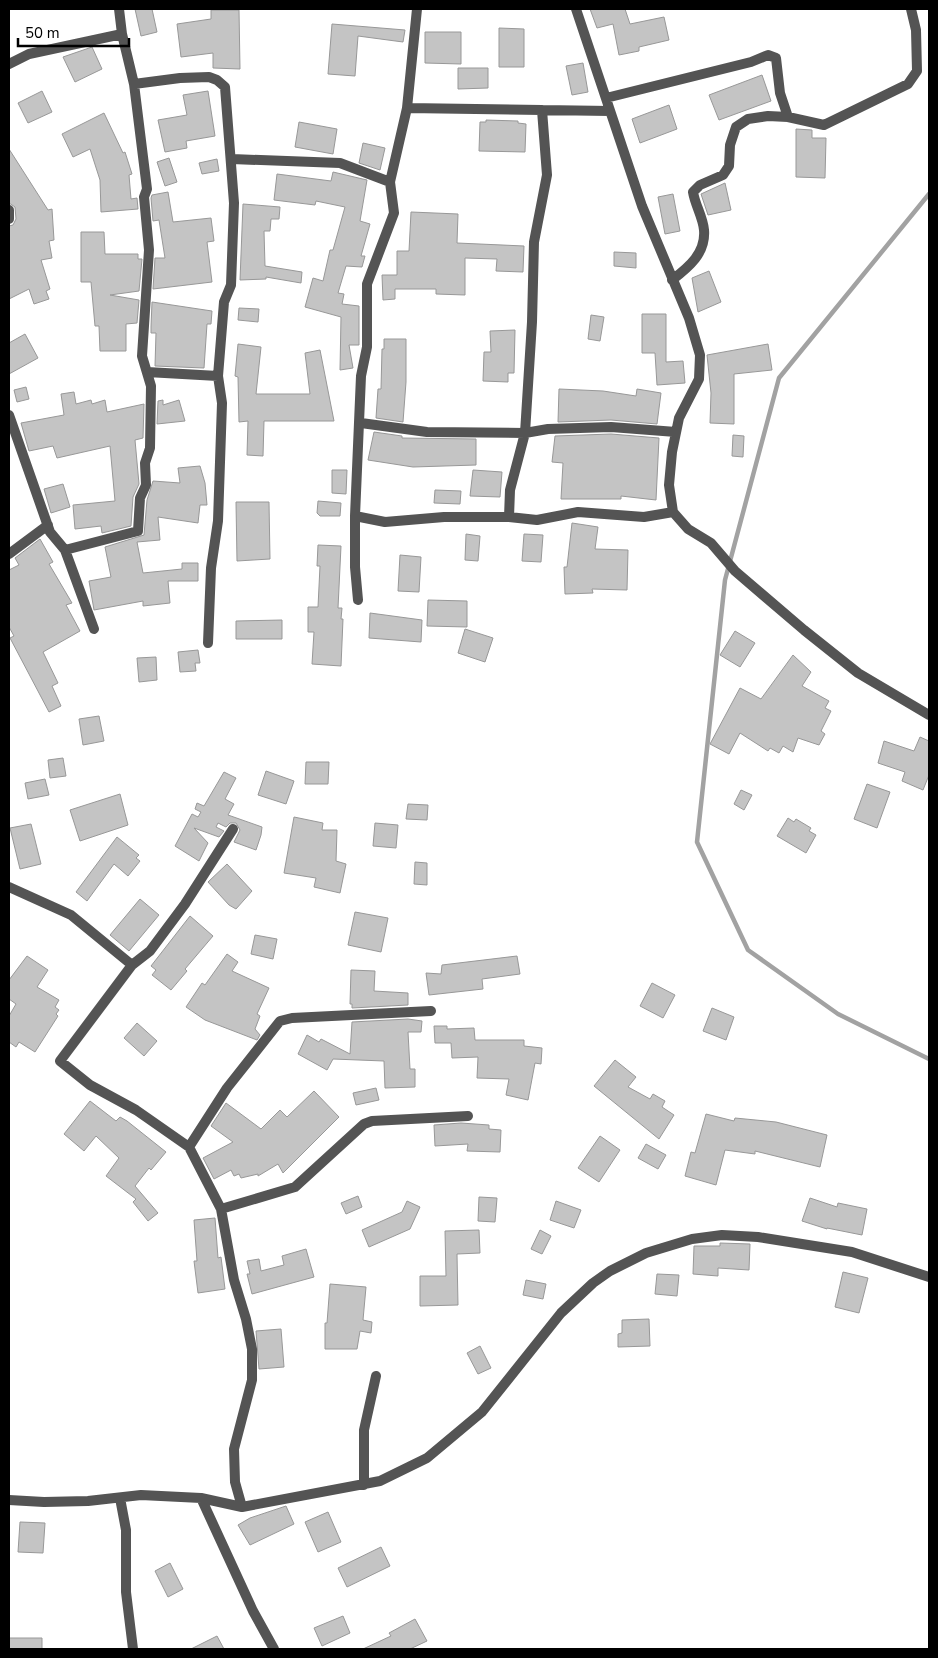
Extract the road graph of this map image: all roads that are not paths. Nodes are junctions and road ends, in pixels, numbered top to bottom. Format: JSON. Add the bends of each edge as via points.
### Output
{"nodes":[{"id":1,"x":119,"y":9,"type":"edge"},
{"id":2,"x":416,"y":9,"type":"edge"},
{"id":3,"x":576,"y":9,"type":"edge"},
{"id":4,"x":911,"y":9,"type":"edge"},
{"id":5,"x":122,"y":34,"type":"junction"},
{"id":6,"x":9,"y":64,"type":"edge"},
{"id":7,"x":134,"y":84,"type":"junction"},
{"id":8,"x":606,"y":98,"type":"junction"},
{"id":9,"x":407,"y":108,"type":"junction"},
{"id":10,"x":542,"y":110,"type":"junction"},
{"id":11,"x":610,"y":111,"type":"junction"},
{"id":12,"x":788,"y":116,"type":"junction"},
{"id":13,"x":232,"y":159,"type":"junction"},
{"id":14,"x":390,"y":182,"type":"junction"},
{"id":15,"x":9,"y":210,"type":"edge"},
{"id":16,"x":9,"y":219,"type":"edge"},
{"id":17,"x":672,"y":280,"type":"junction"},
{"id":18,"x":147,"y":372,"type":"junction"},
{"id":19,"x":218,"y":376,"type":"junction"},
{"id":20,"x":9,"y":415,"type":"edge"},
{"id":21,"x":360,"y":423,"type":"junction"},
{"id":22,"x":676,"y":432,"type":"junction"},
{"id":23,"x":525,"y":433,"type":"junction"},
{"id":24,"x":673,"y":512,"type":"junction"},
{"id":25,"x":355,"y":516,"type":"junction"},
{"id":26,"x":509,"y":517,"type":"junction"},
{"id":27,"x":48,"y":525,"type":"junction"},
{"id":28,"x":65,"y":550,"type":"junction"},
{"id":29,"x":9,"y":554,"type":"edge"},
{"id":30,"x":358,"y":600,"type":"dead end"},
{"id":31,"x":94,"y":629,"type":"dead end"},
{"id":32,"x":208,"y":643,"type":"dead end"},
{"id":33,"x":929,"y":715,"type":"edge"},
{"id":34,"x":233,"y":829,"type":"dead end"},
{"id":35,"x":9,"y":887,"type":"edge"},
{"id":36,"x":132,"y":965,"type":"junction"},
{"id":37,"x":431,"y":1011,"type":"dead end"},
{"id":38,"x":468,"y":1116,"type":"dead end"},
{"id":39,"x":189,"y":1147,"type":"junction"},
{"id":40,"x":221,"y":1209,"type":"junction"},
{"id":41,"x":929,"y":1277,"type":"edge"},
{"id":42,"x":376,"y":1376,"type":"dead end"},
{"id":43,"x":364,"y":1485,"type":"junction"},
{"id":44,"x":120,"y":1498,"type":"junction"},
{"id":45,"x":200,"y":1498,"type":"junction"},
{"id":46,"x":9,"y":1500,"type":"edge"},
{"id":47,"x":242,"y":1507,"type":"junction"},
{"id":48,"x":133,"y":1649,"type":"edge"},
{"id":49,"x":274,"y":1649,"type":"edge"}],
"edges":[{"from":1,"to":5,"type":"street"},
{"from":2,"to":9,"type":"street"},
{"from":3,"to":8,"type":"street"},
{"from":4,"to":12,"type":"street","via":[[916,30],[917,71],[908,84],[824,125]]},
{"from":5,"to":6,"type":"street","via":[[28,54]]},
{"from":5,"to":7,"type":"street"},
{"from":7,"to":13,"type":"street","via":[[180,78],[209,77],[217,80],[225,87]]},
{"from":7,"to":18,"type":"street","via":[[147,189],[144,197],[149,259],[142,356]]},
{"from":8,"to":11,"type":"street"},
{"from":8,"to":12,"type":"street","via":[[768,56],[776,58],[780,93]]},
{"from":9,"to":10,"type":"street"},
{"from":9,"to":14,"type":"street"},
{"from":10,"to":11,"type":"street"},
{"from":10,"to":23,"type":"street","via":[[547,176],[534,242]]},
{"from":11,"to":17,"type":"street","via":[[642,206]]},
{"from":12,"to":17,"type":"street","via":[[748,119],[736,126],[730,145],[729,166],[723,175],[700,185],[693,192],[704,230],[701,253]]},
{"from":13,"to":14,"type":"street","via":[[340,163]]},
{"from":13,"to":19,"type":"street","via":[[231,285],[224,302]]},
{"from":14,"to":21,"type":"street","via":[[394,213],[367,284],[367,347],[361,376]]},
{"from":15,"to":16,"type":"street"},
{"from":17,"to":22,"type":"street","via":[[694,332],[701,363],[696,386],[679,418]]},
{"from":18,"to":19,"type":"street"},
{"from":18,"to":28,"type":"street","via":[[151,386],[150,448],[145,463],[146,485],[140,498],[138,531]]},
{"from":19,"to":32,"type":"street","via":[[222,403],[218,522],[210,568]]},
{"from":20,"to":27,"type":"street"},
{"from":21,"to":23,"type":"street","via":[[427,432]]},
{"from":21,"to":25,"type":"street"},
{"from":22,"to":23,"type":"street","via":[[611,427]]},
{"from":22,"to":24,"type":"street","via":[[669,485]]},
{"from":23,"to":26,"type":"street","via":[[510,490]]},
{"from":24,"to":26,"type":"street","via":[[644,517],[578,512],[537,520]]},
{"from":24,"to":33,"type":"street","via":[[688,529],[711,543],[734,570],[858,673]]},
{"from":25,"to":26,"type":"street","via":[[384,522],[444,517]]},
{"from":25,"to":30,"type":"street"},
{"from":27,"to":28,"type":"street"},
{"from":27,"to":29,"type":"street"},
{"from":28,"to":31,"type":"street"},
{"from":34,"to":36,"type":"street","via":[[186,904],[150,951]]},
{"from":35,"to":36,"type":"street","via":[[71,915]]},
{"from":36,"to":39,"type":"street","via":[[60,1061],[90,1085],[136,1110]]},
{"from":37,"to":39,"type":"street","via":[[280,1021],[227,1088]]},
{"from":38,"to":40,"type":"street","via":[[364,1124],[295,1187]]},
{"from":39,"to":40,"type":"street"},
{"from":40,"to":47,"type":"street","via":[[234,1280],[252,1349],[252,1380],[234,1449],[235,1482]]},
{"from":41,"to":43,"type":"street","via":[[852,1252],[758,1237],[722,1235],[646,1253],[610,1271],[578,1296],[482,1412],[456,1435],[426,1458],[380,1481]]},
{"from":42,"to":43,"type":"street","via":[[364,1430]]},
{"from":43,"to":47,"type":"street"},
{"from":44,"to":45,"type":"street"},
{"from":44,"to":46,"type":"street","via":[[44,1502]]},
{"from":44,"to":48,"type":"street","via":[[126,1530],[126,1592]]},
{"from":45,"to":47,"type":"street"},
{"from":45,"to":49,"type":"street"}]}
